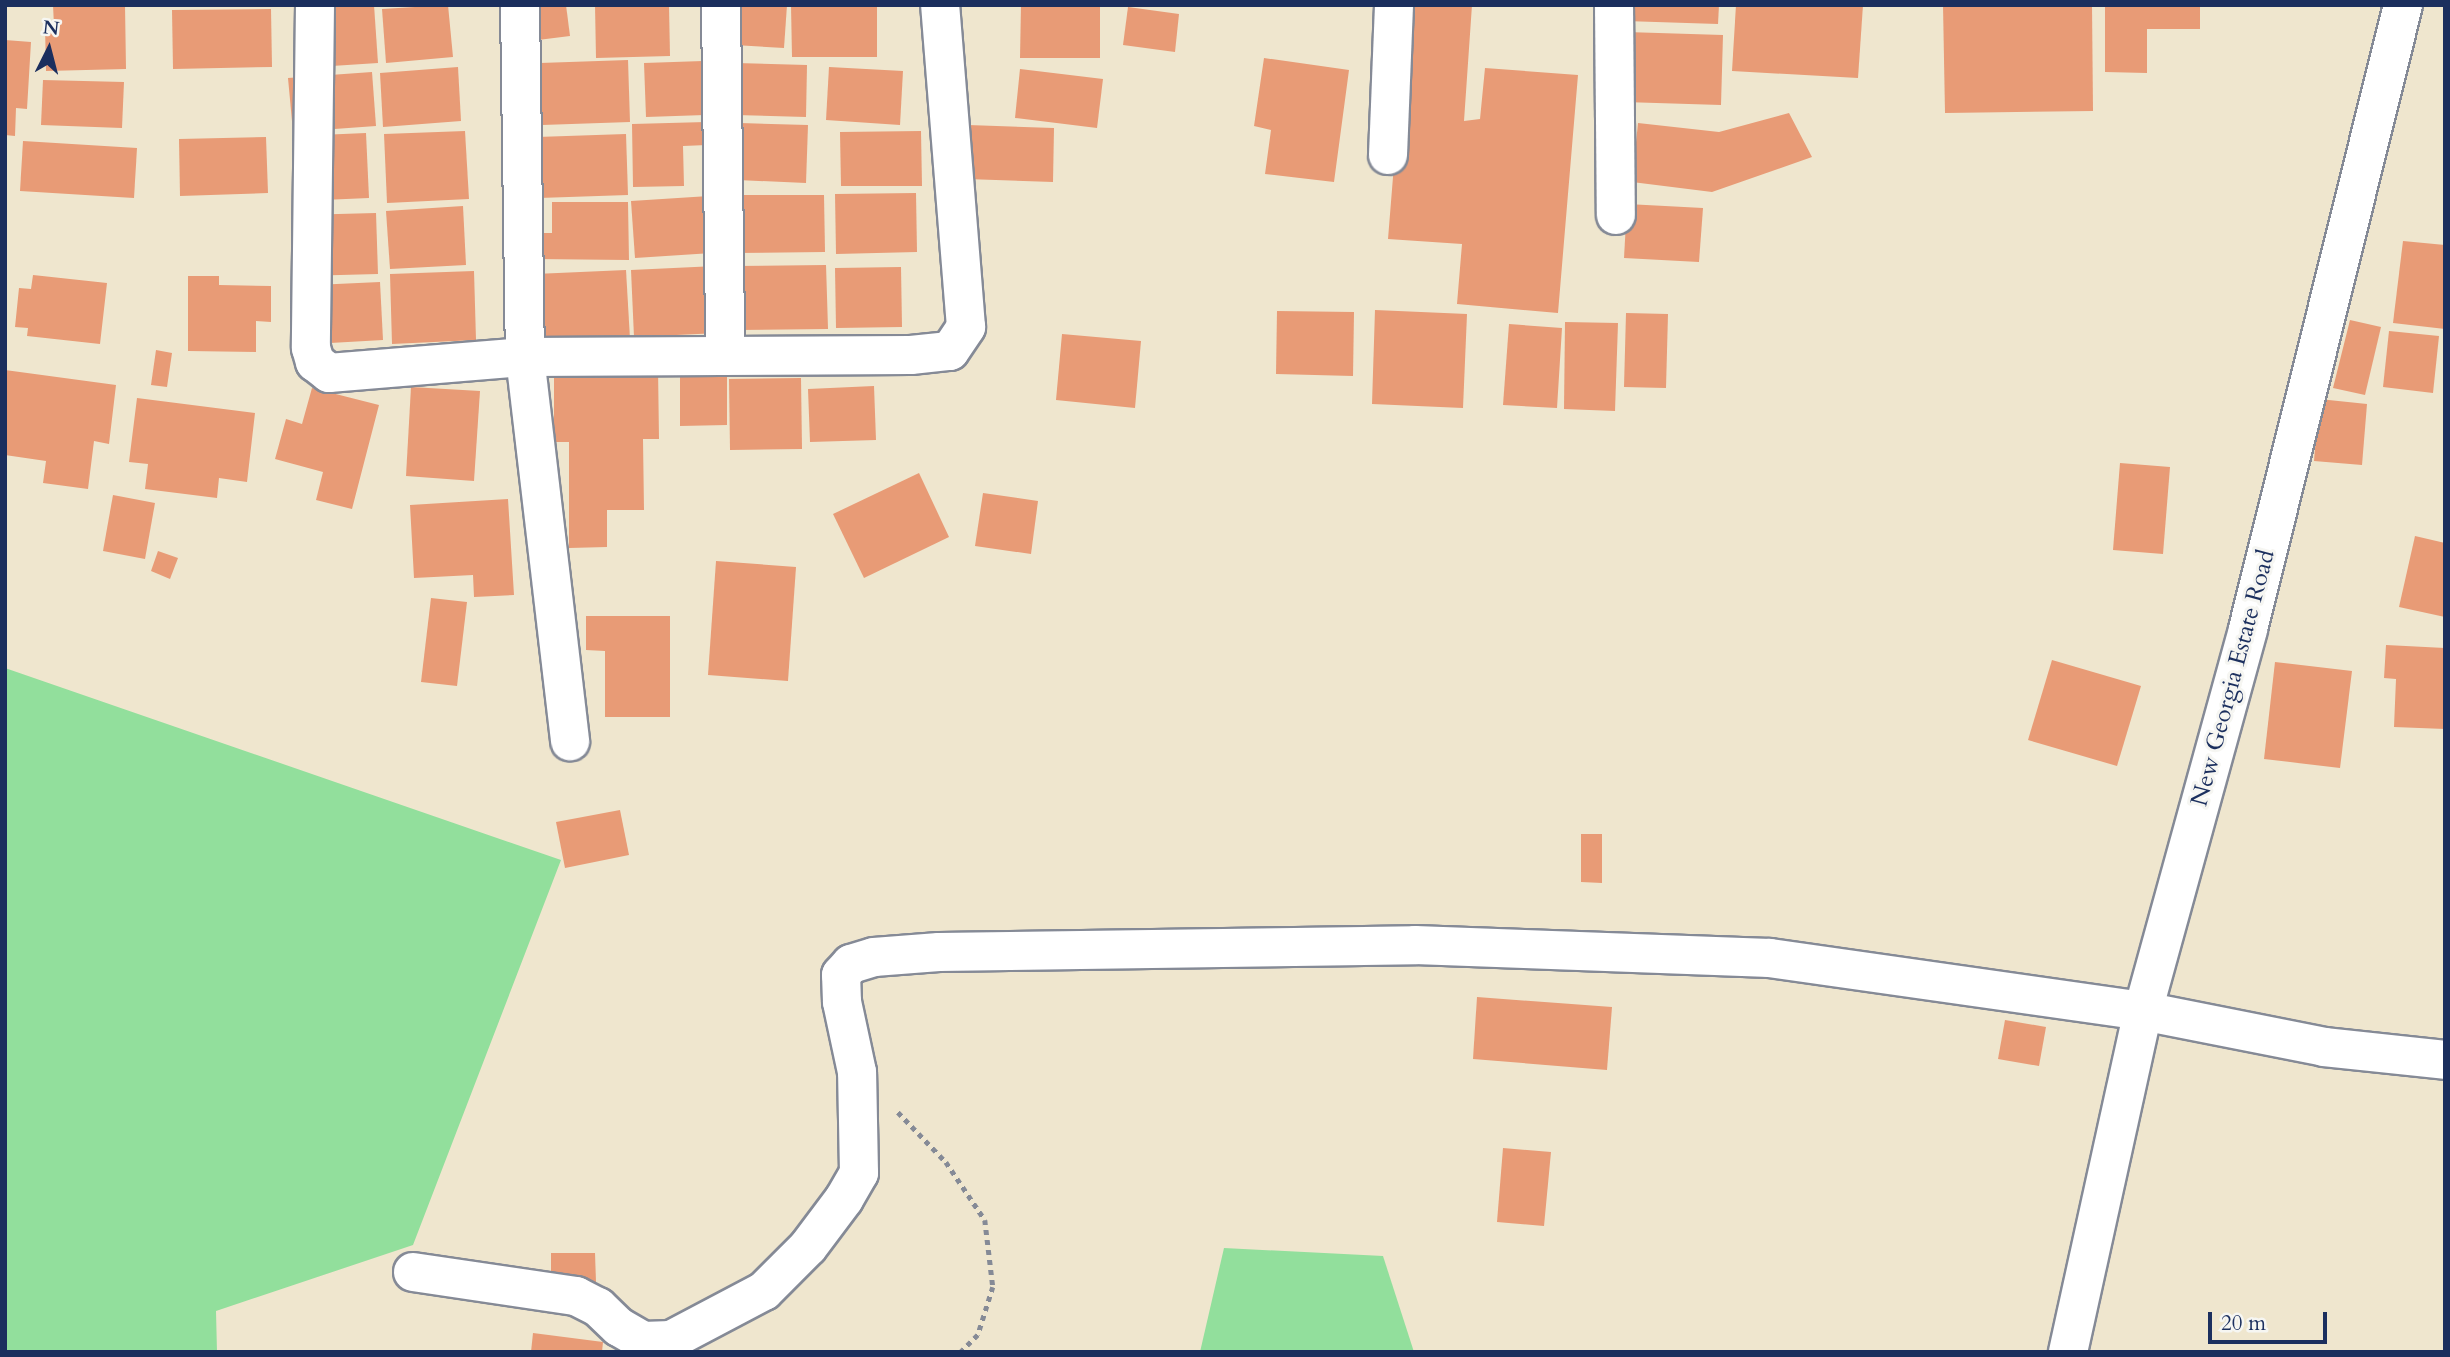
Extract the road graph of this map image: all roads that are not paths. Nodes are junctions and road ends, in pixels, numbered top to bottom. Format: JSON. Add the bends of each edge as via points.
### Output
{"nodes":[{"id":1,"x":315,"y":5,"type":"edge"},
{"id":2,"x":520,"y":5,"type":"edge"},
{"id":3,"x":721,"y":5,"type":"edge"},
{"id":4,"x":940,"y":5,"type":"edge"},
{"id":5,"x":1394,"y":5,"type":"edge"},
{"id":6,"x":1614,"y":5,"type":"edge"},
{"id":7,"x":2403,"y":5,"type":"edge"},
{"id":8,"x":1388,"y":155,"type":"dead end"},
{"id":9,"x":1616,"y":215,"type":"dead end"},
{"id":10,"x":725,"y":356,"type":"junction"},
{"id":11,"x":525,"y":357,"type":"junction"},
{"id":12,"x":570,"y":741,"type":"dead end"},
{"id":13,"x":2143,"y":1011,"type":"junction"},
{"id":14,"x":2445,"y":1060,"type":"edge"},
{"id":15,"x":413,"y":1272,"type":"dead end"},
{"id":16,"x":2068,"y":1352,"type":"edge"}],
"edges":[{"from":1,"to":11,"type":"street","via":[[311,348],[315,362],[329,373]]},
{"from":2,"to":11,"type":"street"},
{"from":3,"to":10,"type":"street"},
{"from":4,"to":10,"type":"street","via":[[966,327],[950,351]]},
{"from":5,"to":8,"type":"street"},
{"from":6,"to":9,"type":"street"},
{"from":7,"to":13,"type":"street","name":"New Georgia Estate Road","via":[[2248,629]]},
{"from":10,"to":11,"type":"street"},
{"from":11,"to":12,"type":"street"},
{"from":13,"to":14,"type":"street","via":[[2324,1047]]},
{"from":13,"to":15,"type":"street","via":[[1770,958],[1415,945],[940,952],[874,957],[850,964],[841,975],[857,1072],[859,1173],[808,1247],[764,1291],[671,1340],[643,1341],[576,1296]]},
{"from":13,"to":16,"type":"street","name":"New Georgia Estate Road"}]}
